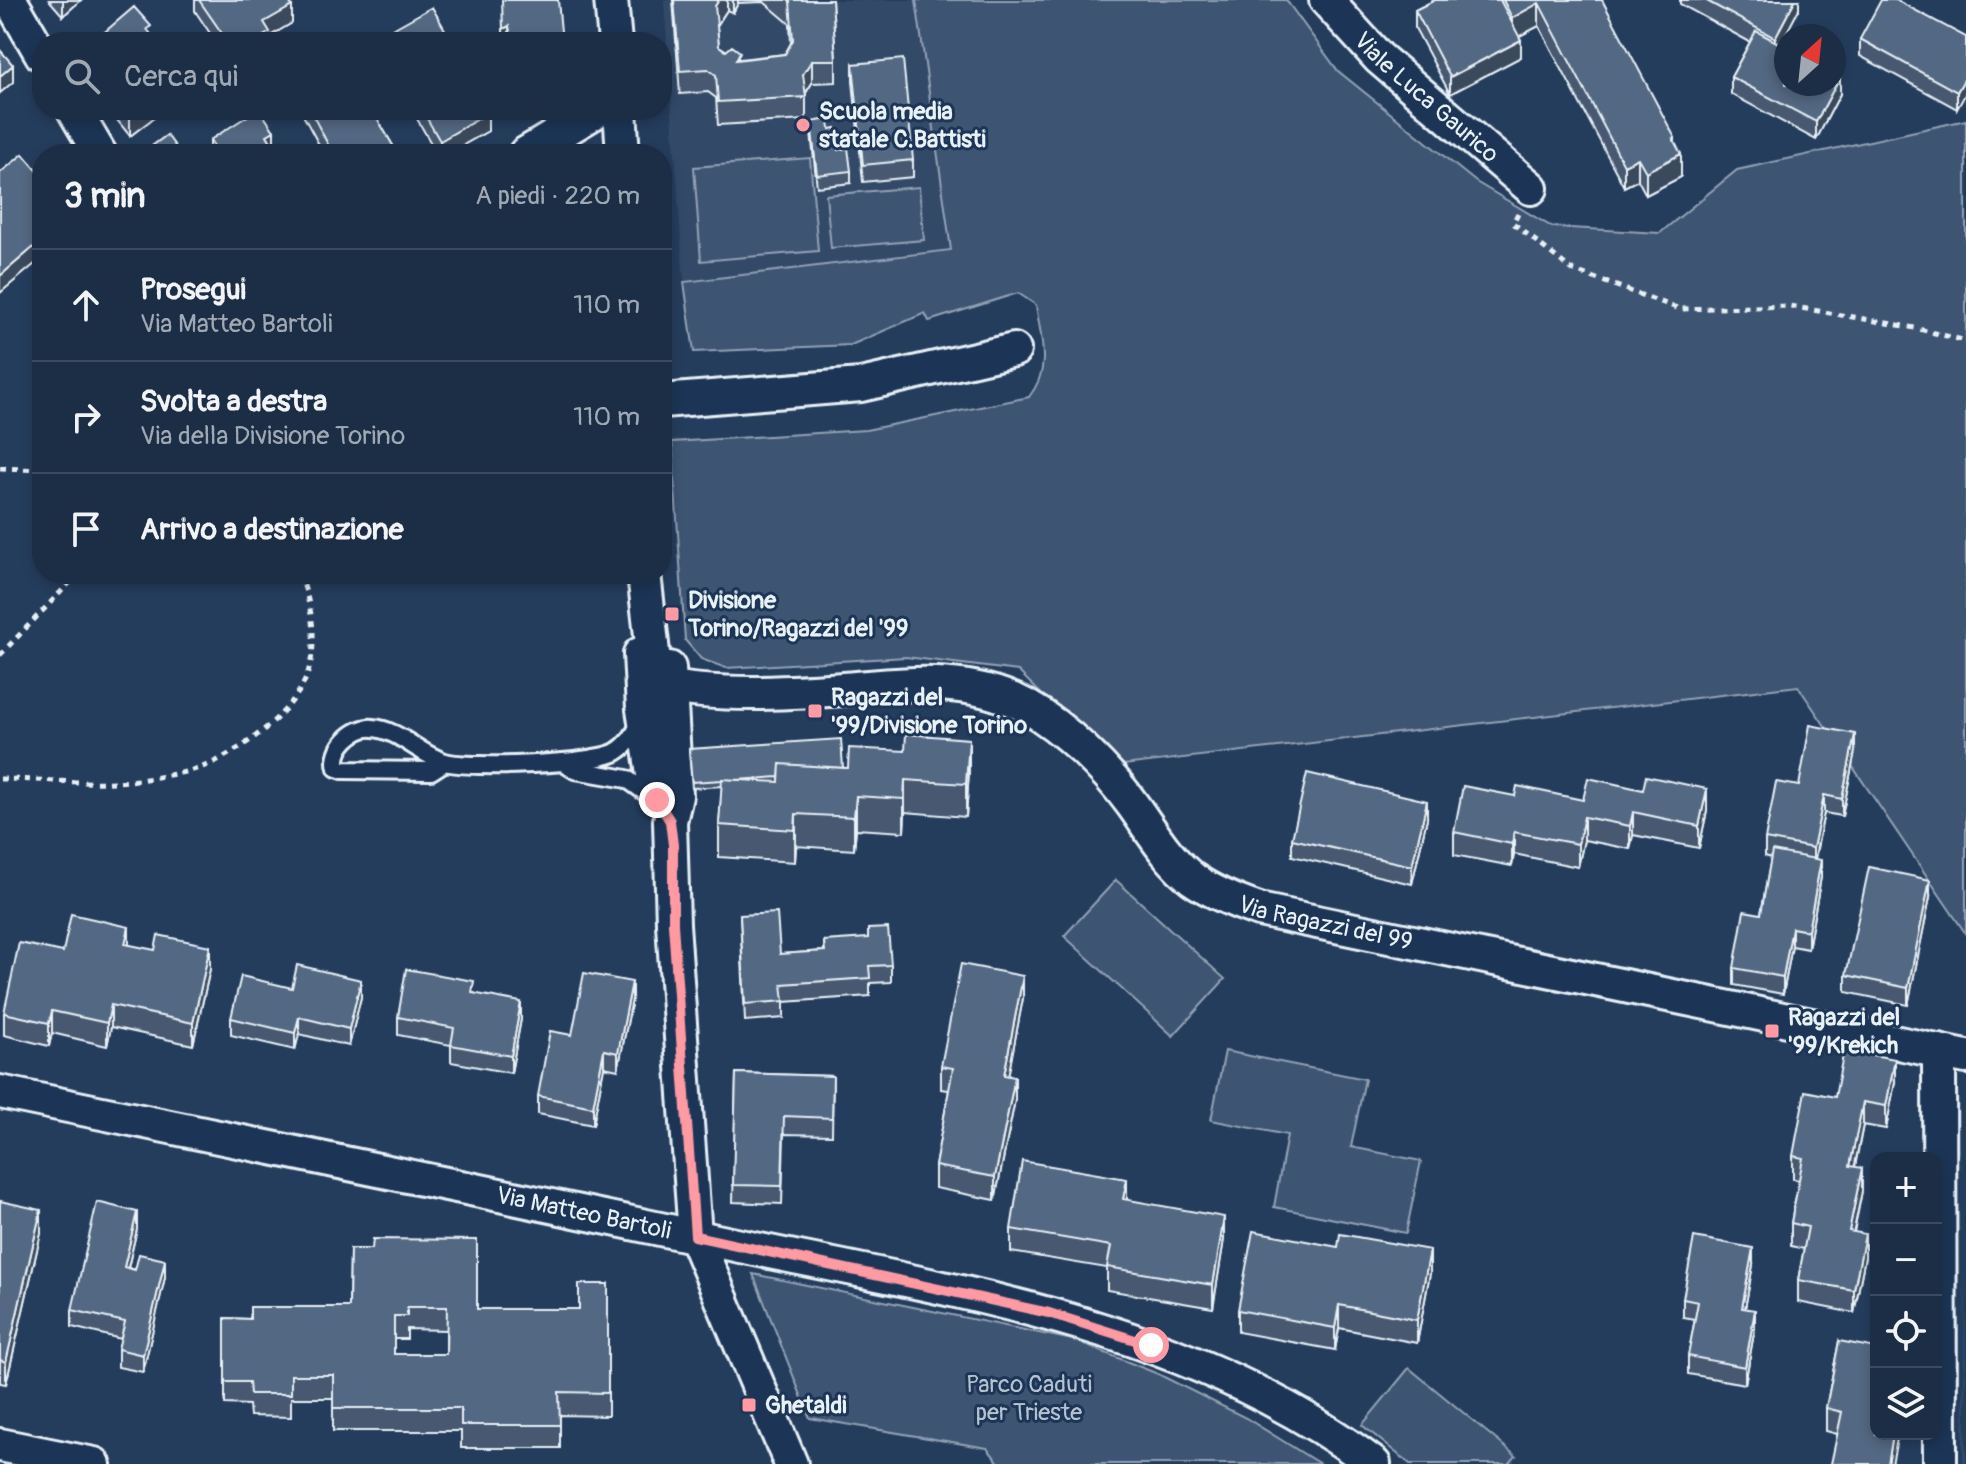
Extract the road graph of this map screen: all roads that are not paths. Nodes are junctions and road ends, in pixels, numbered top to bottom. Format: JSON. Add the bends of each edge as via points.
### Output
{"nodes":[{"id":1,"x":10,"y":0,"type":"edge"},
{"id":2,"x":611,"y":0,"type":"edge"},
{"id":3,"x":1326,"y":0,"type":"edge"},
{"id":4,"x":614,"y":32,"type":"edge"},
{"id":5,"x":32,"y":38,"type":"edge"},
{"id":6,"x":80,"y":120,"type":"edge"},
{"id":7,"x":581,"y":120,"type":"edge"},
{"id":8,"x":621,"y":120,"type":"edge"},
{"id":9,"x":94,"y":144,"type":"edge"},
{"id":10,"x":542,"y":144,"type":"edge"},
{"id":11,"x":622,"y":144,"type":"edge"},
{"id":12,"x":1531,"y":188,"type":"road end"},
{"id":13,"x":1014,"y":350,"type":"dead end"},
{"id":14,"x":672,"y":400,"type":"edge"},
{"id":15,"x":637,"y":584,"type":"edge"},
{"id":16,"x":645,"y":584,"type":"edge"},
{"id":17,"x":664,"y":584,"type":"edge"},
{"id":18,"x":670,"y":687,"type":"junction"},
{"id":19,"x":643,"y":709,"type":"junction"},
{"id":20,"x":445,"y":762,"type":"junction"},
{"id":21,"x":567,"y":765,"type":"junction"},
{"id":22,"x":664,"y":810,"type":"junction"},
{"id":23,"x":1953,"y":1054,"type":"edge"},
{"id":24,"x":0,"y":1092,"type":"edge"},
{"id":25,"x":695,"y":1236,"type":"junction"},
{"id":26,"x":0,"y":1445,"type":"edge"},
{"id":27,"x":94,"y":1464,"type":"edge"},
{"id":28,"x":791,"y":1464,"type":"edge"},
{"id":29,"x":1374,"y":1464,"type":"edge"},
{"id":30,"x":1940,"y":1464,"type":"edge"}],
"edges":[{"from":1,"to":5,"type":"street"},
{"from":2,"to":4,"type":"street"},
{"from":3,"to":12,"type":"street","name":"Viale Luca Gaurico","via":[[1379,58]]},
{"from":6,"to":9,"type":"street"},
{"from":7,"to":10,"type":"street"},
{"from":8,"to":11,"type":"street"},
{"from":13,"to":14,"type":"street","via":[[861,385]]},
{"from":15,"to":19,"type":"street"},
{"from":16,"to":18,"type":"street","via":[[656,679]]},
{"from":17,"to":18,"type":"street"},
{"from":18,"to":22,"type":"street","via":[[676,796]]},
{"from":18,"to":23,"type":"street","name":"Via Ragazzi del 99","via":[[760,691],[934,681],[997,693],[1027,707],[1071,741],[1131,802],[1173,861],[1233,901]]},
{"from":19,"to":21,"type":"lane","via":[[638,729],[618,751]]},
{"from":19,"to":22,"type":"street"},
{"from":20,"to":20,"type":"lane","via":[[375,728],[356,732],[340,746],[335,762],[343,770],[422,772]]},
{"from":20,"to":21,"type":"lane"},
{"from":21,"to":22,"type":"lane","via":[[627,779]]},
{"from":22,"to":25,"type":"street"},
{"from":23,"to":30,"type":"street"},
{"from":24,"to":25,"type":"street","name":"Via Matteo Bartoli"},
{"from":25,"to":28,"type":"street"},
{"from":25,"to":29,"type":"street","name":"Via Matteo Bartoli","via":[[1097,1326],[1233,1379],[1337,1437]]},
{"from":26,"to":27,"type":"street"}]}
